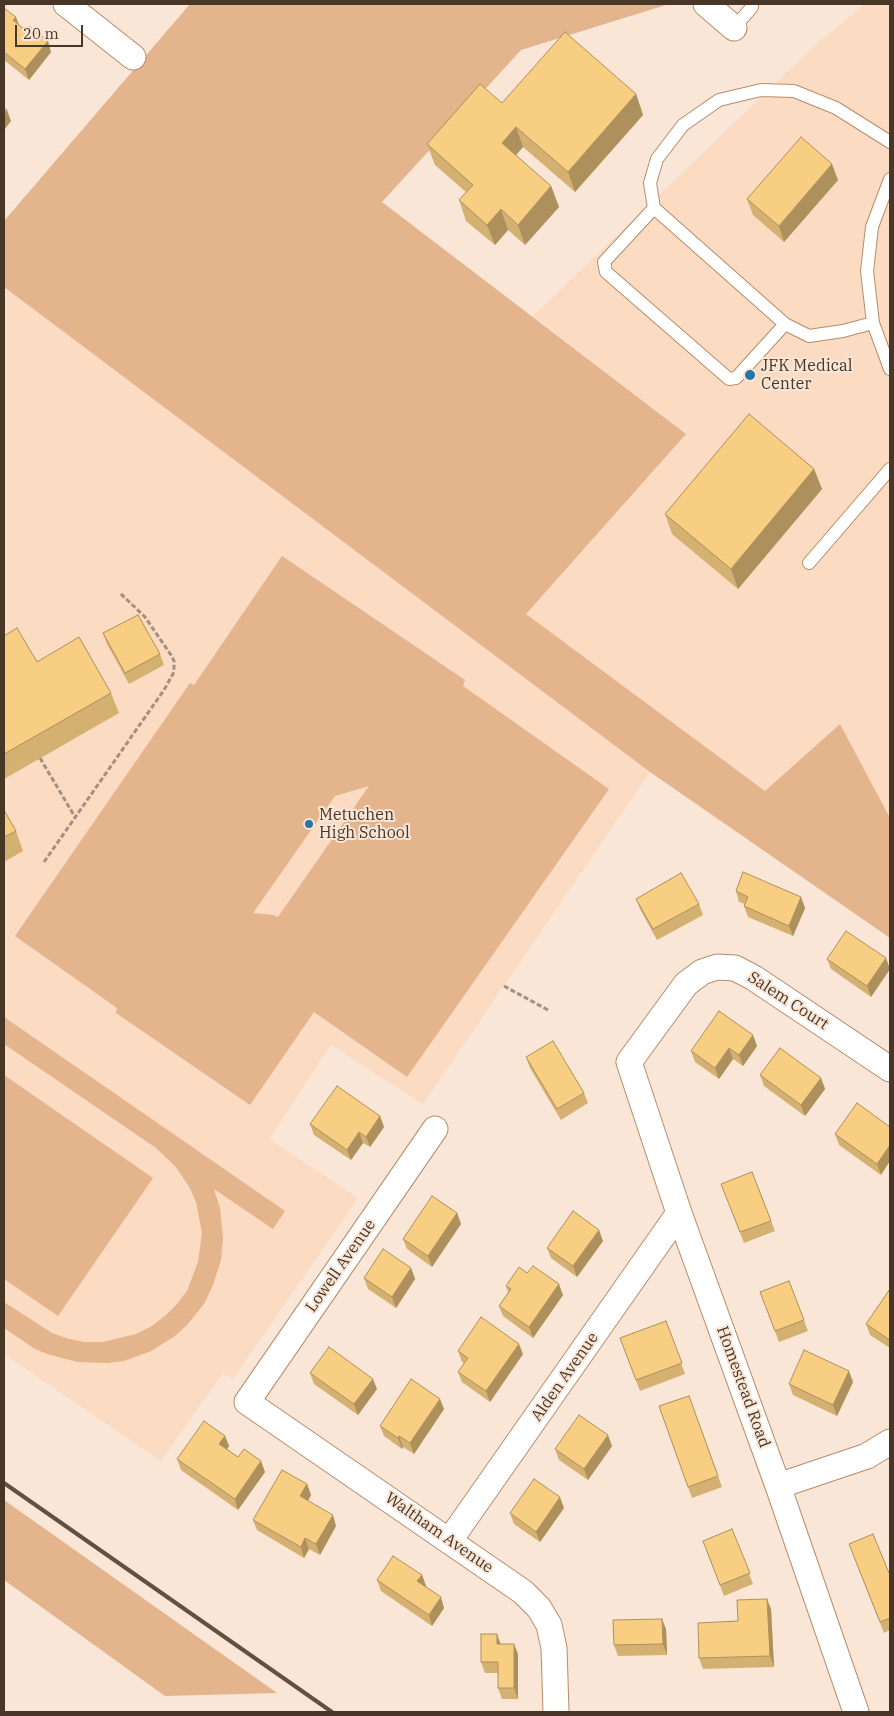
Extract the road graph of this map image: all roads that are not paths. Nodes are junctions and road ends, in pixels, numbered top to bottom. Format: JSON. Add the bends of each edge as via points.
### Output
{"nodes":[{"id":1,"x":66,"y":4,"type":"edge"},
{"id":2,"x":706,"y":4,"type":"edge"},
{"id":3,"x":752,"y":7,"type":"dead end"},
{"id":4,"x":734,"y":28,"type":"joint"},
{"id":5,"x":133,"y":57,"type":"dead end"},
{"id":6,"x":890,"y":142,"type":"edge"},
{"id":7,"x":890,"y":179,"type":"edge"},
{"id":8,"x":654,"y":208,"type":"junction"},
{"id":9,"x":873,"y":323,"type":"junction"},
{"id":10,"x":785,"y":324,"type":"junction"},
{"id":11,"x":890,"y":369,"type":"edge"},
{"id":12,"x":890,"y":469,"type":"edge"},
{"id":13,"x":809,"y":563,"type":"dead end"},
{"id":14,"x":629,"y":1062,"type":"joint"},
{"id":15,"x":890,"y":1069,"type":"edge"},
{"id":16,"x":435,"y":1129,"type":"dead end"},
{"id":17,"x":679,"y":1213,"type":"junction"},
{"id":18,"x":247,"y":1402,"type":"joint"},
{"id":19,"x":890,"y":1442,"type":"edge"},
{"id":20,"x":778,"y":1486,"type":"junction"},
{"id":21,"x":450,"y":1540,"type":"junction"},
{"id":22,"x":556,"y":1712,"type":"edge"},
{"id":23,"x":856,"y":1712,"type":"edge"}],
"edges":[{"from":1,"to":5,"type":"street"},
{"from":2,"to":4,"type":"street"},
{"from":3,"to":4,"type":"lane"},
{"from":6,"to":8,"type":"lane","via":[[836,108],[794,91],[761,90],[719,100],[683,125],[658,159],[650,183]]},
{"from":7,"to":9,"type":"lane","via":[[872,227],[867,271]]},
{"from":8,"to":10,"type":"lane"},
{"from":8,"to":10,"type":"lane","via":[[604,262],[606,272],[729,379],[736,378]]},
{"from":9,"to":10,"type":"lane","via":[[809,336]]},
{"from":9,"to":11,"type":"lane"},
{"from":12,"to":13,"type":"lane"},
{"from":14,"to":15,"type":"street","name":"Salem Court","via":[[686,984],[702,972],[717,967],[736,968],[754,978]]},
{"from":14,"to":17,"type":"street","name":"Homestead Road"},
{"from":16,"to":18,"type":"street","name":"Lowell Avenue"},
{"from":17,"to":20,"type":"street","name":"Homestead Road"},
{"from":17,"to":21,"type":"street","name":"Alden Avenue"},
{"from":18,"to":21,"type":"street","name":"Waltham Avenue"},
{"from":19,"to":20,"type":"street","via":[[867,1456]]},
{"from":20,"to":23,"type":"street","name":"Homestead Road"},
{"from":21,"to":22,"type":"street","name":"Waltham Avenue","via":[[523,1592],[539,1608],[549,1625],[554,1648]]}]}
